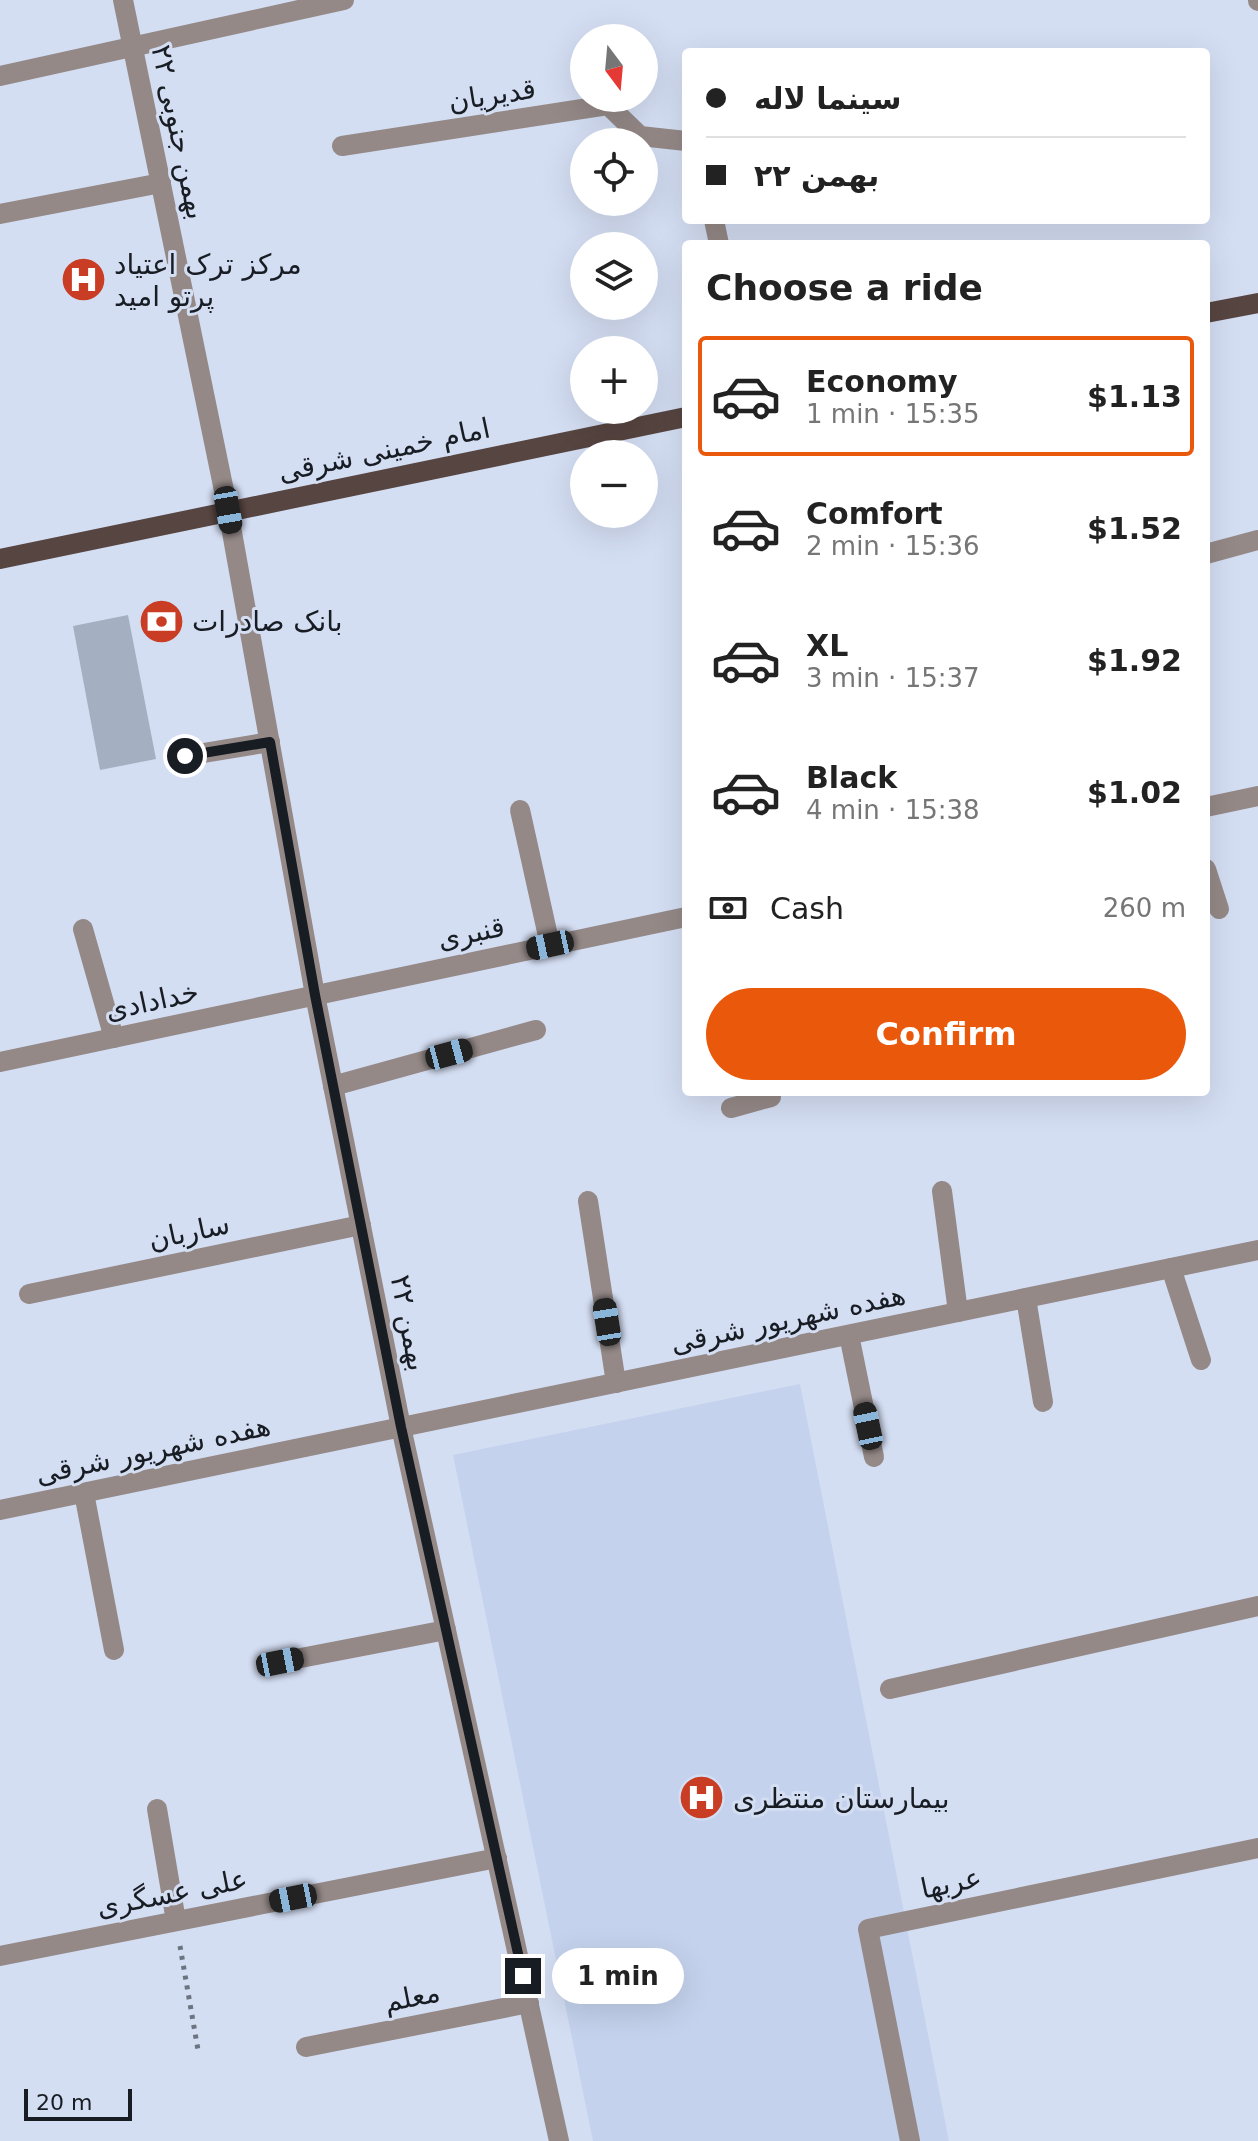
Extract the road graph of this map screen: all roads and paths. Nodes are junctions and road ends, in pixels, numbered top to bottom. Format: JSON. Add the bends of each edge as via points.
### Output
{"nodes":[{"id":1,"x":123,"y":0,"type":"edge"},
{"id":2,"x":344,"y":0,"type":"edge"},
{"id":3,"x":133,"y":48,"type":"junction"},
{"id":4,"x":0,"y":76,"type":"edge"},
{"id":5,"x":682,"y":141,"type":"edge"},
{"id":6,"x":342,"y":146,"type":"dead end"},
{"id":7,"x":161,"y":183,"type":"junction"},
{"id":8,"x":0,"y":214,"type":"edge"},
{"id":9,"x":1258,"y":303,"type":"edge"},
{"id":10,"x":1210,"y":312,"type":"edge"},
{"id":11,"x":682,"y":418,"type":"edge"},
{"id":12,"x":228,"y":510,"type":"junction"},
{"id":13,"x":1258,"y":540,"type":"edge"},
{"id":14,"x":1210,"y":553,"type":"edge"},
{"id":15,"x":0,"y":559,"type":"edge"},
{"id":16,"x":270,"y":742,"type":"junction"},
{"id":17,"x":185,"y":756,"type":"dead end"},
{"id":18,"x":1258,"y":796,"type":"edge"},
{"id":19,"x":1210,"y":806,"type":"edge"},
{"id":20,"x":520,"y":810,"type":"dead end"},
{"id":21,"x":1210,"y":881,"type":"edge"},
{"id":22,"x":1219,"y":909,"type":"dead end"},
{"id":23,"x":682,"y":918,"type":"edge"},
{"id":24,"x":83,"y":929,"type":"dead end"},
{"id":25,"x":550,"y":945,"type":"junction"},
{"id":26,"x":315,"y":995,"type":"junction"},
{"id":27,"x":536,"y":1030,"type":"dead end"},
{"id":28,"x":114,"y":1038,"type":"junction"},
{"id":29,"x":0,"y":1062,"type":"edge"},
{"id":30,"x":333,"y":1086,"type":"junction"},
{"id":31,"x":771,"y":1096,"type":"edge"},
{"id":32,"x":731,"y":1108,"type":"dead end"},
{"id":33,"x":942,"y":1191,"type":"dead end"},
{"id":34,"x":588,"y":1201,"type":"dead end"},
{"id":35,"x":361,"y":1225,"type":"junction"},
{"id":36,"x":1258,"y":1250,"type":"edge"},
{"id":37,"x":1171,"y":1268,"type":"junction"},
{"id":38,"x":29,"y":1294,"type":"dead end"},
{"id":39,"x":1026,"y":1298,"type":"junction"},
{"id":40,"x":958,"y":1312,"type":"junction"},
{"id":41,"x":849,"y":1335,"type":"junction"},
{"id":42,"x":1201,"y":1360,"type":"dead end"},
{"id":43,"x":616,"y":1383,"type":"junction"},
{"id":44,"x":1043,"y":1402,"type":"dead end"},
{"id":45,"x":401,"y":1427,"type":"junction"},
{"id":46,"x":874,"y":1457,"type":"dead end"},
{"id":47,"x":84,"y":1493,"type":"junction"},
{"id":48,"x":0,"y":1510,"type":"edge"},
{"id":49,"x":1258,"y":1606,"type":"edge"},
{"id":50,"x":446,"y":1630,"type":"junction"},
{"id":51,"x":114,"y":1650,"type":"dead end"},
{"id":52,"x":280,"y":1662,"type":"dead end"},
{"id":53,"x":890,"y":1689,"type":"dead end"},
{"id":54,"x":157,"y":1809,"type":"dead end"},
{"id":55,"x":1258,"y":1848,"type":"edge"},
{"id":56,"x":497,"y":1858,"type":"junction"},
{"id":57,"x":176,"y":1921,"type":"junction"},
{"id":58,"x":0,"y":1956,"type":"edge"},
{"id":59,"x":529,"y":2003,"type":"junction"},
{"id":60,"x":306,"y":2047,"type":"dead end"},
{"id":61,"x":198,"y":2050,"type":"dead end"},
{"id":62,"x":559,"y":2141,"type":"edge"},
{"id":63,"x":910,"y":2141,"type":"edge"}],
"edges":[{"from":1,"to":3,"type":"street","name":"۲۲ بهمن جنوبی"},
{"from":2,"to":3,"type":"street"},
{"from":3,"to":4,"type":"street"},
{"from":3,"to":7,"type":"street","name":"۲۲ بهمن جنوبی"},
{"from":5,"to":6,"type":"street","name":"قدیریان","via":[[640,136],[608,105]]},
{"from":7,"to":8,"type":"street"},
{"from":7,"to":12,"type":"street","name":"۲۲ بهمن جنوبی"},
{"from":9,"to":10,"type":"main road"},
{"from":11,"to":12,"type":"main road","name":"امام خمینی شرقی"},
{"from":12,"to":15,"type":"main road","name":"امام خمینی شرقی"},
{"from":12,"to":16,"type":"street","name":"۲۲ بهمن"},
{"from":13,"to":14,"type":"street"},
{"from":16,"to":17,"type":"street"},
{"from":16,"to":26,"type":"street","name":"۲۲ بهمن"},
{"from":18,"to":19,"type":"street"},
{"from":20,"to":25,"type":"street"},
{"from":21,"to":22,"type":"street"},
{"from":23,"to":25,"type":"street","name":"قنبری"},
{"from":24,"to":28,"type":"street"},
{"from":25,"to":26,"type":"street","name":"قنبری"},
{"from":26,"to":28,"type":"street","name":"خدادادی"},
{"from":26,"to":30,"type":"street","name":"۲۲ بهمن"},
{"from":27,"to":30,"type":"street"},
{"from":28,"to":29,"type":"street","name":"خدادادی"},
{"from":30,"to":35,"type":"street","name":"۲۲ بهمن"},
{"from":31,"to":32,"type":"street"},
{"from":33,"to":40,"type":"street"},
{"from":34,"to":43,"type":"street"},
{"from":35,"to":38,"type":"street","name":"ساربان"},
{"from":35,"to":45,"type":"street","name":"۲۲ بهمن"},
{"from":36,"to":37,"type":"street","name":"هفده شهریور شرقی"},
{"from":37,"to":39,"type":"street","name":"هفده شهریور شرقی"},
{"from":37,"to":42,"type":"street"},
{"from":39,"to":40,"type":"street","name":"هفده شهریور شرقی"},
{"from":39,"to":44,"type":"street"},
{"from":40,"to":41,"type":"street","name":"هفده شهریور شرقی"},
{"from":41,"to":43,"type":"street","name":"هفده شهریور شرقی"},
{"from":41,"to":46,"type":"street"},
{"from":43,"to":45,"type":"street","name":"هفده شهریور شرقی"},
{"from":45,"to":47,"type":"street","name":"هفده شهریور شرقی"},
{"from":45,"to":50,"type":"street","name":"۲۲ بهمن"},
{"from":47,"to":48,"type":"street","name":"هفده شهریور شرقی"},
{"from":47,"to":51,"type":"street"},
{"from":49,"to":53,"type":"street"},
{"from":50,"to":52,"type":"street"},
{"from":50,"to":56,"type":"street","name":"۲۲ بهمن"},
{"from":54,"to":57,"type":"street"},
{"from":55,"to":63,"type":"street","name":"عربها","via":[[868,1929]]},
{"from":56,"to":57,"type":"street","name":"علی عسگری"},
{"from":56,"to":59,"type":"street","name":"۲۲ بهمن"},
{"from":57,"to":58,"type":"street","name":"علی عسگری"},
{"from":57,"to":61,"type":"path"},
{"from":59,"to":60,"type":"street","name":"معلم"},
{"from":59,"to":62,"type":"street","name":"۲۲ بهمن"}]}
